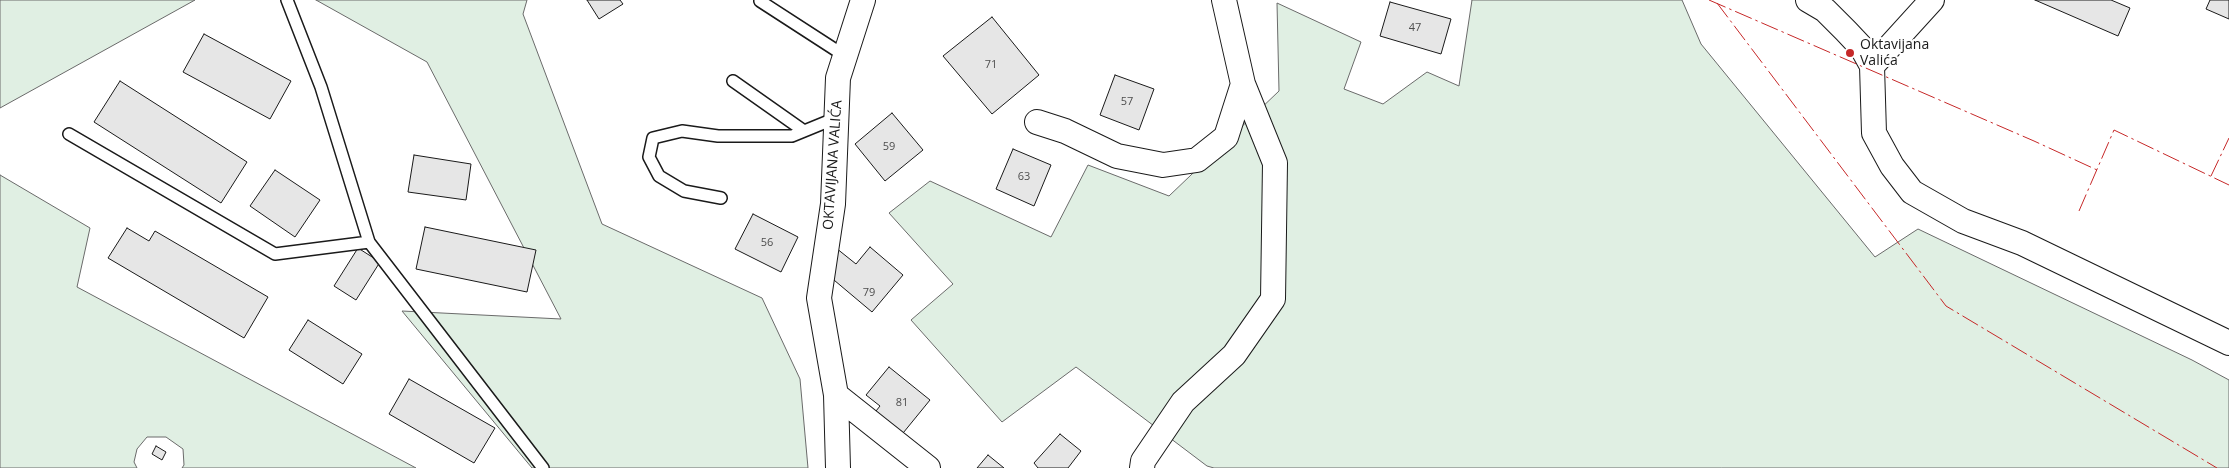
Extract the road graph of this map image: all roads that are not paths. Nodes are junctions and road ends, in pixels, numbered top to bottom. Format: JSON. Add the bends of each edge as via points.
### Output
{"nodes":[{"id":1,"x":287,"y":0,"type":"edge"},
{"id":2,"x":863,"y":0,"type":"edge"},
{"id":3,"x":1224,"y":0,"type":"edge"},
{"id":4,"x":1932,"y":0,"type":"edge"},
{"id":5,"x":760,"y":2,"type":"dead end"},
{"id":6,"x":1819,"y":3,"type":"edge"},
{"id":7,"x":845,"y":56,"type":"junction"},
{"id":8,"x":1872,"y":66,"type":"junction"},
{"id":9,"x":733,"y":81,"type":"dead end"},
{"id":10,"x":1243,"y":84,"type":"junction"},
{"id":11,"x":836,"y":118,"type":"junction"},
{"id":12,"x":1037,"y":122,"type":"dead end"},
{"id":13,"x":804,"y":131,"type":"junction"},
{"id":14,"x":69,"y":134,"type":"dead end"},
{"id":15,"x":721,"y":198,"type":"dead end"},
{"id":16,"x":370,"y":242,"type":"junction"},
{"id":17,"x":2229,"y":344,"type":"edge"},
{"id":18,"x":836,"y":395,"type":"junction"},
{"id":19,"x":543,"y":468,"type":"edge"},
{"id":20,"x":838,"y":468,"type":"edge"},
{"id":21,"x":928,"y":468,"type":"edge"},
{"id":22,"x":1142,"y":468,"type":"edge"}],
"edges":[{"from":1,"to":16,"type":"lane","via":[[321,87]]},
{"from":2,"to":7,"type":"street","name":"OKTAVIJANA VALIĆA"},
{"from":3,"to":10,"type":"street"},
{"from":4,"to":8,"type":"street"},
{"from":5,"to":7,"type":"lane"},
{"from":6,"to":8,"type":"street","via":[[1862,48]]},
{"from":7,"to":11,"type":"street","name":"OKTAVIJANA VALIĆA","via":[[838,78]]},
{"from":8,"to":17,"type":"street","via":[[1874,133],[1892,166],[1912,192],[1963,221],[2022,243]]},
{"from":9,"to":13,"type":"lane"},
{"from":10,"to":12,"type":"street","via":[[1226,137],[1197,160],[1163,165],[1117,156],[1065,131]]},
{"from":10,"to":22,"type":"street","via":[[1275,163],[1273,299],[1234,355],[1183,402],[1143,461]]},
{"from":11,"to":13,"type":"lane"},
{"from":11,"to":18,"type":"street","name":"OKTAVIJANA VALIĆA","via":[[833,204],[819,298]]},
{"from":13,"to":15,"type":"lane","via":[[792,136],[759,137],[718,136],[682,130],[653,138],[649,157],[659,176],[684,191]]},
{"from":14,"to":16,"type":"lane","via":[[275,254]]},
{"from":16,"to":19,"type":"lane"},
{"from":18,"to":20,"type":"street","name":"OKTAVIJANA VALIĆA"},
{"from":18,"to":21,"type":"street"}]}
